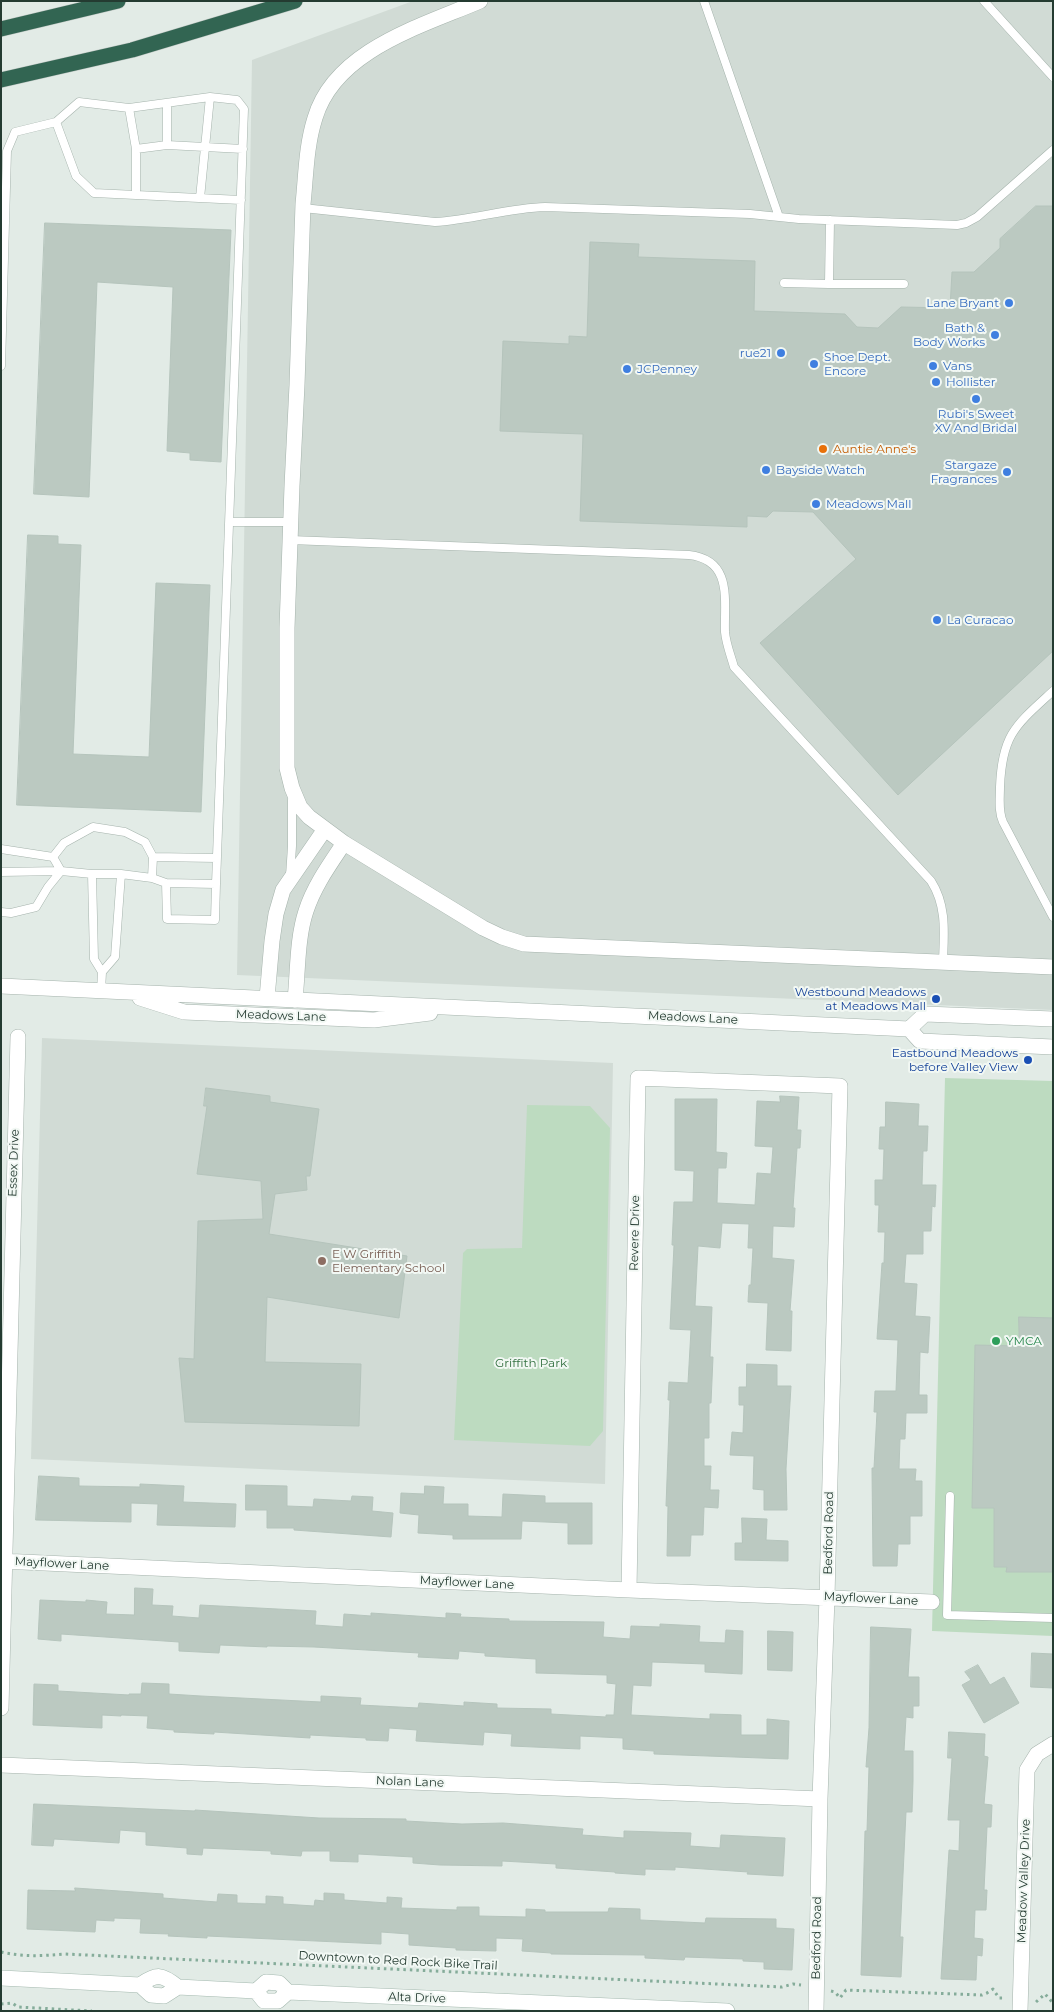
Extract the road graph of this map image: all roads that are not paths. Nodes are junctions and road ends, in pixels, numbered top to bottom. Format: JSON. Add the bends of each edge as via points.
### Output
{"nodes":[{"id":1,"x":118,"y":1,"type":"edge"},
{"id":2,"x":295,"y":1,"type":"edge"},
{"id":3,"x":480,"y":1,"type":"edge"},
{"id":4,"x":704,"y":1,"type":"edge"},
{"id":5,"x":984,"y":1,"type":"edge"},
{"id":6,"x":1,"y":29,"type":"edge"},
{"id":7,"x":1053,"y":77,"type":"edge"},
{"id":8,"x":1,"y":80,"type":"edge"},
{"id":9,"x":210,"y":97,"type":"junction"},
{"id":10,"x":167,"y":103,"type":"junction"},
{"id":11,"x":129,"y":108,"type":"junction"},
{"id":12,"x":56,"y":122,"type":"junction"},
{"id":13,"x":167,"y":145,"type":"junction"},
{"id":14,"x":205,"y":146,"type":"junction"},
{"id":15,"x":136,"y":149,"type":"junction"},
{"id":16,"x":243,"y":149,"type":"junction"},
{"id":17,"x":1053,"y":150,"type":"edge"},
{"id":18,"x":136,"y":194,"type":"junction"},
{"id":19,"x":200,"y":198,"type":"junction"},
{"id":20,"x":241,"y":200,"type":"junction"},
{"id":21,"x":303,"y":208,"type":"junction"},
{"id":22,"x":779,"y":217,"type":"junction"},
{"id":23,"x":830,"y":220,"type":"junction"},
{"id":24,"x":784,"y":283,"type":"dead end"},
{"id":25,"x":829,"y":284,"type":"junction"},
{"id":26,"x":904,"y":284,"type":"dead end"},
{"id":27,"x":1,"y":366,"type":"edge"},
{"id":28,"x":230,"y":522,"type":"junction"},
{"id":29,"x":291,"y":522,"type":"junction"},
{"id":30,"x":290,"y":540,"type":"junction"},
{"id":31,"x":1053,"y":690,"type":"edge"},
{"id":32,"x":292,"y":788,"type":"junction"},
{"id":33,"x":325,"y":829,"type":"junction"},
{"id":34,"x":344,"y":843,"type":"junction"},
{"id":35,"x":1,"y":849,"type":"edge"},
{"id":36,"x":53,"y":857,"type":"junction"},
{"id":37,"x":153,"y":857,"type":"junction"},
{"id":38,"x":217,"y":858,"type":"junction"},
{"id":39,"x":61,"y":870,"type":"junction"},
{"id":40,"x":1,"y":872,"type":"edge"},
{"id":41,"x":92,"y":874,"type":"junction"},
{"id":42,"x":121,"y":874,"type":"junction"},
{"id":43,"x":152,"y":878,"type":"junction"},
{"id":44,"x":289,"y":879,"type":"junction"},
{"id":45,"x":166,"y":883,"type":"junction"},
{"id":46,"x":216,"y":884,"type":"junction"},
{"id":47,"x":1,"y":912,"type":"edge"},
{"id":48,"x":1053,"y":917,"type":"edge"},
{"id":49,"x":943,"y":961,"type":"junction"},
{"id":50,"x":1053,"y":967,"type":"edge"},
{"id":51,"x":102,"y":972,"type":"junction"},
{"id":52,"x":1,"y":986,"type":"edge"},
{"id":53,"x":101,"y":991,"type":"junction"},
{"id":54,"x":117,"y":991,"type":"junction"},
{"id":55,"x":267,"y":998,"type":"junction"},
{"id":56,"x":296,"y":1000,"type":"junction"},
{"id":57,"x":477,"y":1008,"type":"junction"},
{"id":58,"x":1053,"y":1020,"type":"edge"},
{"id":59,"x":909,"y":1029,"type":"junction"},
{"id":60,"x":18,"y":1037,"type":"dead end"},
{"id":61,"x":1053,"y":1047,"type":"edge"},
{"id":62,"x":840,"y":1086,"type":"joint"},
{"id":63,"x":8,"y":1143,"type":"edge"},
{"id":64,"x":5,"y":1353,"type":"edge"},
{"id":65,"x":950,"y":1496,"type":"dead end"},
{"id":66,"x":3,"y":1561,"type":"edge"},
{"id":67,"x":629,"y":1590,"type":"junction"},
{"id":68,"x":827,"y":1597,"type":"junction"},
{"id":69,"x":940,"y":1602,"type":"junction"},
{"id":70,"x":1053,"y":1618,"type":"edge"},
{"id":71,"x":1,"y":1708,"type":"edge"},
{"id":72,"x":1053,"y":1744,"type":"edge"},
{"id":73,"x":1,"y":1765,"type":"edge"},
{"id":74,"x":820,"y":1799,"type":"junction"},
{"id":75,"x":1,"y":1978,"type":"edge"},
{"id":76,"x":727,"y":2011,"type":"edge"},
{"id":77,"x":816,"y":2011,"type":"edge"},
{"id":78,"x":1020,"y":2011,"type":"edge"}],
"edges":[{"from":1,"to":6,"type":"highway"},
{"from":2,"to":8,"type":"highway","via":[[132,50]]},
{"from":3,"to":21,"type":"street","via":[[429,21],[368,52],[326,91],[307,152]]},
{"from":4,"to":22,"type":"lane"},
{"from":5,"to":7,"type":"lane"},
{"from":9,"to":10,"type":"lane"},
{"from":9,"to":14,"type":"lane"},
{"from":9,"to":16,"type":"lane","via":[[237,100],[244,110]]},
{"from":10,"to":11,"type":"lane"},
{"from":10,"to":13,"type":"lane"},
{"from":11,"to":12,"type":"lane","via":[[79,102]]},
{"from":11,"to":15,"type":"lane"},
{"from":12,"to":18,"type":"lane","via":[[76,176],[94,193]]},
{"from":12,"to":27,"type":"lane","via":[[15,132],[7,151]]},
{"from":13,"to":14,"type":"lane"},
{"from":13,"to":15,"type":"lane"},
{"from":14,"to":16,"type":"lane"},
{"from":14,"to":19,"type":"lane"},
{"from":15,"to":18,"type":"lane"},
{"from":16,"to":20,"type":"lane"},
{"from":17,"to":23,"type":"lane","via":[[976,217],[957,226]]},
{"from":18,"to":19,"type":"lane"},
{"from":19,"to":20,"type":"lane"},
{"from":20,"to":28,"type":"lane"},
{"from":21,"to":22,"type":"lane","via":[[435,222],[545,207]]},
{"from":21,"to":29,"type":"street"},
{"from":22,"to":23,"type":"lane"},
{"from":23,"to":25,"type":"lane"},
{"from":24,"to":25,"type":"lane"},
{"from":25,"to":26,"type":"lane"},
{"from":28,"to":29,"type":"lane"},
{"from":28,"to":38,"type":"lane"},
{"from":29,"to":30,"type":"street"},
{"from":30,"to":32,"type":"street","via":[[287,768]]},
{"from":30,"to":49,"type":"lane","via":[[688,555],[710,561],[719,572],[725,588],[725,635],[734,666],[931,881],[942,906]]},
{"from":31,"to":48,"type":"lane","via":[[1021,720],[1010,736],[1003,759],[1000,804],[1003,822]]},
{"from":32,"to":33,"type":"street","via":[[300,807]]},
{"from":32,"to":44,"type":"lane","via":[[293,836]]},
{"from":33,"to":34,"type":"street"},
{"from":33,"to":44,"type":"street"},
{"from":34,"to":49,"type":"street","via":[[483,928],[524,944]]},
{"from":34,"to":56,"type":"street","via":[[322,876],[306,911],[300,938]]},
{"from":35,"to":36,"type":"lane"},
{"from":36,"to":37,"type":"lane","via":[[64,843],[94,827],[125,832],[145,842]]},
{"from":36,"to":39,"type":"lane"},
{"from":37,"to":38,"type":"lane"},
{"from":37,"to":43,"type":"lane"},
{"from":38,"to":46,"type":"lane"},
{"from":39,"to":40,"type":"lane"},
{"from":39,"to":41,"type":"lane"},
{"from":39,"to":47,"type":"lane","via":[[36,907],[12,913]]},
{"from":41,"to":42,"type":"lane"},
{"from":41,"to":51,"type":"lane","via":[[94,959]]},
{"from":42,"to":43,"type":"lane"},
{"from":42,"to":51,"type":"lane","via":[[115,957]]},
{"from":43,"to":45,"type":"lane"},
{"from":44,"to":55,"type":"street","via":[[282,890],[276,914]]},
{"from":45,"to":46,"type":"lane"},
{"from":45,"to":46,"type":"lane","via":[[167,919],[215,920]]},
{"from":49,"to":50,"type":"street"},
{"from":51,"to":53,"type":"lane"},
{"from":52,"to":53,"type":"street","name":"Meadows Lane"},
{"from":53,"to":54,"type":"street","name":"Meadows Lane"},
{"from":54,"to":55,"type":"street","name":"Meadows Lane"},
{"from":54,"to":57,"type":"street","name":"Meadows Lane","via":[[184,1012],[374,1020]]},
{"from":55,"to":56,"type":"street","name":"Meadows Lane"},
{"from":56,"to":57,"type":"street","name":"Meadows Lane"},
{"from":57,"to":59,"type":"street","name":"Meadows Lane"},
{"from":58,"to":59,"type":"street","via":[[925,1014]]},
{"from":59,"to":61,"type":"street","name":"Meadows Lane","via":[[920,1041]]},
{"from":60,"to":63,"type":"street","name":"Essex Drive"},
{"from":62,"to":67,"type":"street","name":"Revere Drive","via":[[638,1078]]},
{"from":62,"to":68,"type":"street","name":"Bedford Road"},
{"from":63,"to":64,"type":"street","name":"Essex Drive"},
{"from":64,"to":66,"type":"street","name":"Essex Drive"},
{"from":65,"to":69,"type":"lane"},
{"from":66,"to":67,"type":"street","name":"Mayflower Lane"},
{"from":66,"to":71,"type":"street","name":"Essex Drive"},
{"from":67,"to":68,"type":"street","name":"Mayflower Lane"},
{"from":68,"to":69,"type":"street","name":"Mayflower Lane"},
{"from":68,"to":74,"type":"street","name":"Bedford Road"},
{"from":69,"to":70,"type":"lane","via":[[946,1615]]},
{"from":72,"to":78,"type":"street","name":"Meadow Valley Drive","via":[[1037,1754],[1027,1770]]},
{"from":73,"to":74,"type":"street","name":"Nolan Lane"},
{"from":74,"to":77,"type":"street","name":"Bedford Road"},
{"from":75,"to":76,"type":"street","name":"Alta Drive","via":[[140,1984],[151,1995],[164,1996],[178,1987],[256,1991],[264,2001],[278,2001],[288,1992]]}]}
